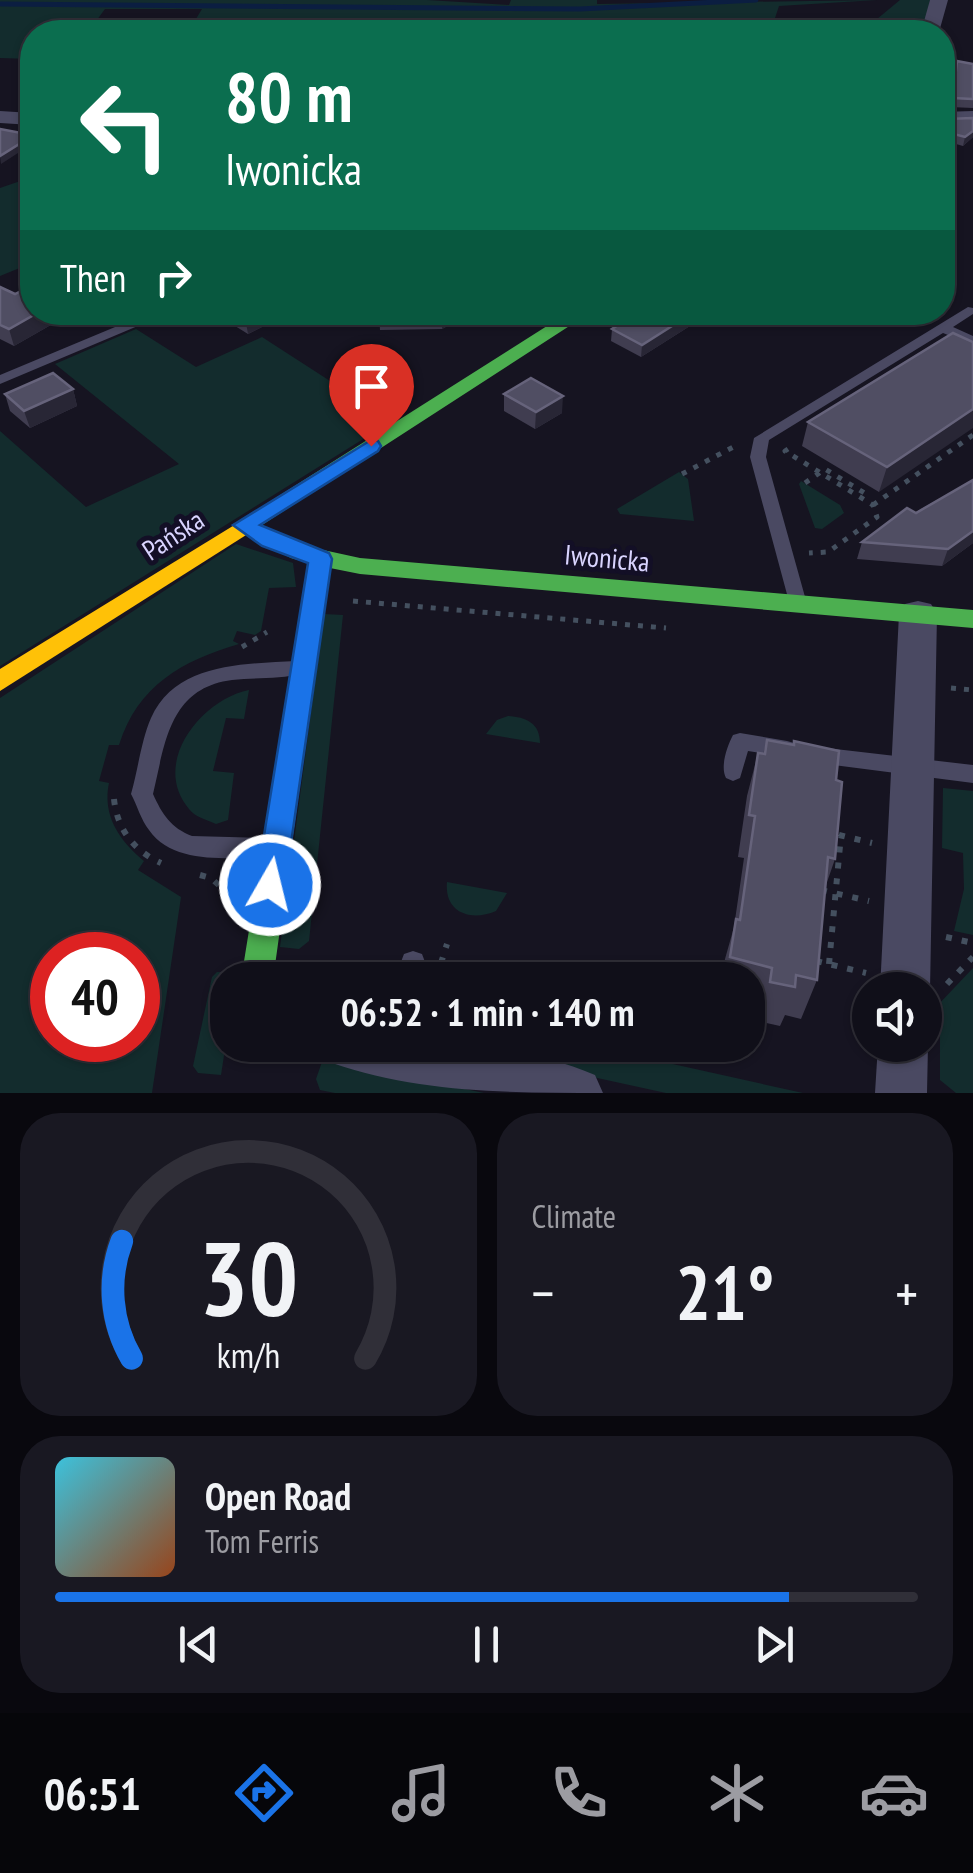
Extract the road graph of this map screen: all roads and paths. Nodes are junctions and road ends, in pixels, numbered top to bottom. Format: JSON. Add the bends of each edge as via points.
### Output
{"nodes":[{"id":1,"x":968,"y":311,"type":"dead end"},
{"id":2,"x":955,"y":319,"type":"edge"},
{"id":3,"x":133,"y":325,"type":"edge"},
{"id":4,"x":561,"y":325,"type":"edge"},
{"id":5,"x":945,"y":325,"type":"edge"},
{"id":6,"x":942,"y":327,"type":"junction"},
{"id":7,"x":973,"y":341,"type":"edge"},
{"id":8,"x":0,"y":380,"type":"edge"},
{"id":9,"x":973,"y":435,"type":"edge"},
{"id":10,"x":801,"y":441,"type":"dead end"},
{"id":11,"x":757,"y":446,"type":"junction"},
{"id":12,"x":820,"y":472,"type":"junction"},
{"id":13,"x":682,"y":474,"type":"dead end"},
{"id":14,"x":805,"y":483,"type":"dead end"},
{"id":15,"x":872,"y":499,"type":"junction"},
{"id":16,"x":244,"y":525,"type":"junction"},
{"id":17,"x":802,"y":553,"type":"dead end"},
{"id":18,"x":320,"y":559,"type":"junction"},
{"id":19,"x":351,"y":601,"type":"dead end"},
{"id":20,"x":798,"y":604,"type":"junction"},
{"id":21,"x":918,"y":614,"type":"junction"},
{"id":22,"x":973,"y":619,"type":"edge"},
{"id":23,"x":673,"y":629,"type":"dead end"},
{"id":24,"x":302,"y":667,"type":"junction"},
{"id":25,"x":0,"y":681,"type":"edge"},
{"id":26,"x":945,"y":688,"type":"dead end"},
{"id":27,"x":973,"y":690,"type":"edge"},
{"id":28,"x":914,"y":768,"type":"junction"},
{"id":29,"x":733,"y":772,"type":"dead end"},
{"id":30,"x":973,"y":774,"type":"edge"},
{"id":31,"x":827,"y":833,"type":"edge"},
{"id":32,"x":841,"y":835,"type":"junction"},
{"id":33,"x":866,"y":841,"type":"dead end"},
{"id":34,"x":276,"y":848,"type":"junction"},
{"id":35,"x":822,"y":890,"type":"edge"},
{"id":36,"x":835,"y":893,"type":"junction"},
{"id":37,"x":852,"y":897,"type":"dead end"},
{"id":38,"x":958,"y":940,"type":"dead end"},
{"id":39,"x":973,"y":943,"type":"edge"},
{"id":40,"x":973,"y":957,"type":"edge"},
{"id":41,"x":816,"y":961,"type":"edge"},
{"id":42,"x":260,"y":962,"type":"edge"},
{"id":43,"x":829,"y":964,"type":"junction"},
{"id":44,"x":861,"y":972,"type":"edge"},
{"id":45,"x":910,"y":972,"type":"edge"},
{"id":46,"x":938,"y":972,"type":"edge"},
{"id":47,"x":436,"y":1062,"type":"edge"},
{"id":48,"x":902,"y":1062,"type":"edge"},
{"id":49,"x":576,"y":1093,"type":"edge"},
{"id":50,"x":901,"y":1093,"type":"edge"}],
"edges":[{"from":1,"to":2,"type":"lane"},
{"from":3,"to":8,"type":"lane"},
{"from":4,"to":16,"type":"street","name":"Pańska"},
{"from":5,"to":6,"type":"lane"},
{"from":6,"to":7,"type":"lane"},
{"from":6,"to":11,"type":"lane","via":[[772,430]]},
{"from":9,"to":15,"type":"path"},
{"from":10,"to":12,"type":"path","via":[[785,450]]},
{"from":11,"to":13,"type":"path","via":[[732,445]]},
{"from":11,"to":20,"type":"lane"},
{"from":12,"to":14,"type":"path"},
{"from":12,"to":15,"type":"path"},
{"from":12,"to":15,"type":"path"},
{"from":15,"to":17,"type":"path","via":[[876,517],[828,552]]},
{"from":16,"to":18,"type":"street","name":"Iwonicka"},
{"from":16,"to":25,"type":"street","name":"Pańska"},
{"from":18,"to":20,"type":"street","name":"Iwonicka"},
{"from":18,"to":24,"type":"street"},
{"from":19,"to":23,"type":"path"},
{"from":20,"to":21,"type":"street","name":"Iwonicka"},
{"from":21,"to":22,"type":"street","name":"Iwonicka"},
{"from":21,"to":28,"type":"street"},
{"from":24,"to":34,"type":"street"},
{"from":24,"to":34,"type":"lane","via":[[224,673],[181,692],[161,719],[142,794],[157,826],[190,846]]},
{"from":26,"to":27,"type":"path"},
{"from":28,"to":29,"type":"lane","via":[[740,742]]},
{"from":28,"to":30,"type":"lane"},
{"from":28,"to":45,"type":"street"},
{"from":31,"to":32,"type":"path"},
{"from":32,"to":33,"type":"path"},
{"from":32,"to":36,"type":"path"},
{"from":34,"to":42,"type":"street"},
{"from":35,"to":36,"type":"path"},
{"from":36,"to":37,"type":"path"},
{"from":36,"to":43,"type":"path"},
{"from":38,"to":39,"type":"path"},
{"from":40,"to":46,"type":"path"},
{"from":41,"to":43,"type":"path"},
{"from":43,"to":44,"type":"path"},
{"from":47,"to":49,"type":"street"},
{"from":48,"to":50,"type":"street"}]}
